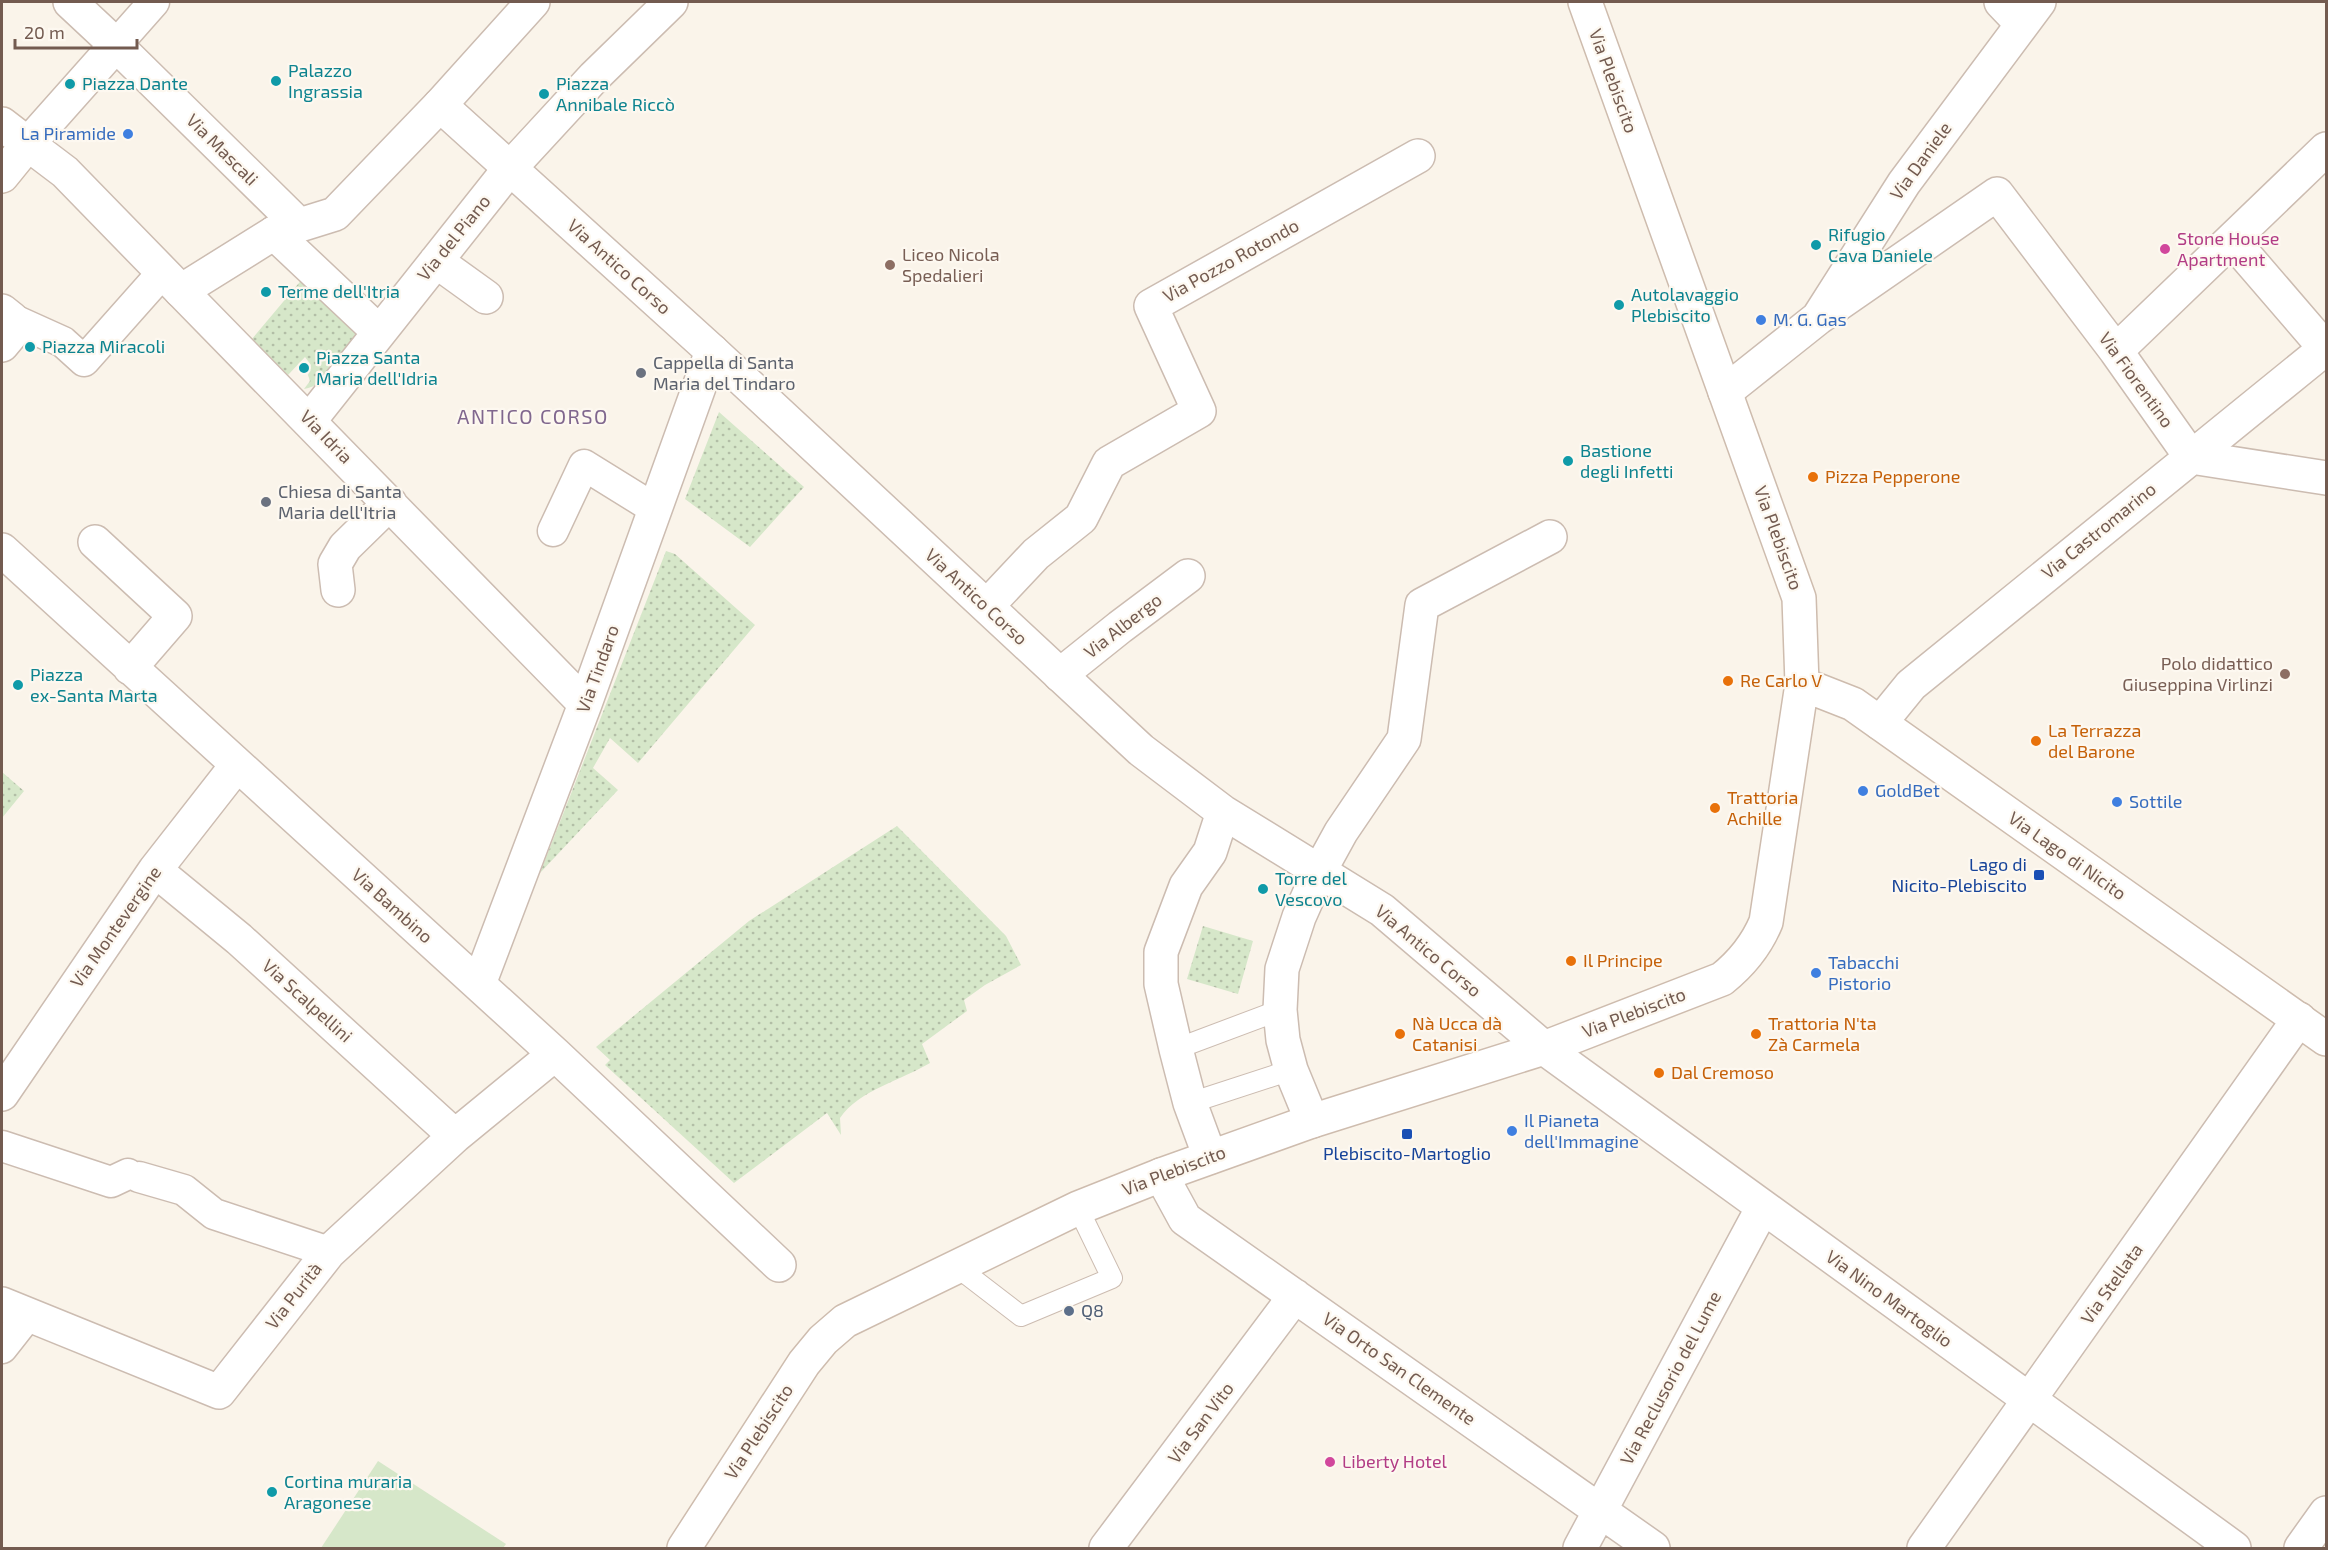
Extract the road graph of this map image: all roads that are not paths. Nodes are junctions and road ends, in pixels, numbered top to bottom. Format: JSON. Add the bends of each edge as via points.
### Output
{"nodes":[{"id":1,"x":70,"y":2,"type":"edge"},
{"id":2,"x":154,"y":2,"type":"edge"},
{"id":3,"x":533,"y":2,"type":"edge"},
{"id":4,"x":671,"y":2,"type":"edge"},
{"id":5,"x":1585,"y":2,"type":"edge"},
{"id":6,"x":2021,"y":9,"type":"edge"},
{"id":7,"x":123,"y":38,"type":"junction"},
{"id":8,"x":440,"y":105,"type":"junction"},
{"id":9,"x":2,"y":124,"type":"edge"},
{"id":10,"x":28,"y":144,"type":"junction"},
{"id":11,"x":2326,"y":149,"type":"edge"},
{"id":12,"x":1418,"y":156,"type":"dead end"},
{"id":13,"x":510,"y":168,"type":"junction"},
{"id":14,"x":2,"y":176,"type":"edge"},
{"id":15,"x":286,"y":229,"type":"junction"},
{"id":16,"x":2232,"y":240,"type":"junction"},
{"id":17,"x":436,"y":261,"type":"junction"},
{"id":18,"x":172,"y":281,"type":"junction"},
{"id":19,"x":486,"y":297,"type":"dead end"},
{"id":20,"x":1818,"y":318,"type":"junction"},
{"id":21,"x":5,"y":325,"type":"edge"},
{"id":22,"x":380,"y":332,"type":"junction"},
{"id":23,"x":2326,"y":348,"type":"edge"},
{"id":24,"x":712,"y":351,"type":"junction"},
{"id":25,"x":2115,"y":351,"type":"junction"},
{"id":26,"x":1725,"y":392,"type":"junction"},
{"id":27,"x":310,"y":420,"type":"junction"},
{"id":28,"x":2191,"y":457,"type":"junction"},
{"id":29,"x":2326,"y":478,"type":"edge"},
{"id":30,"x":390,"y":503,"type":"junction"},
{"id":31,"x":655,"y":509,"type":"junction"},
{"id":32,"x":553,"y":531,"type":"dead end"},
{"id":33,"x":1550,"y":537,"type":"dead end"},
{"id":34,"x":95,"y":542,"type":"dead end"},
{"id":35,"x":2,"y":550,"type":"edge"},
{"id":36,"x":1188,"y":576,"type":"dead end"},
{"id":37,"x":338,"y":590,"type":"dead end"},
{"id":38,"x":987,"y":606,"type":"junction"},
{"id":39,"x":130,"y":668,"type":"junction"},
{"id":40,"x":1060,"y":675,"type":"junction"},
{"id":41,"x":1802,"y":684,"type":"junction"},
{"id":42,"x":585,"y":704,"type":"junction"},
{"id":43,"x":1880,"y":723,"type":"junction"},
{"id":44,"x":237,"y":765,"type":"junction"},
{"id":45,"x":1223,"y":812,"type":"junction"},
{"id":46,"x":155,"y":870,"type":"junction"},
{"id":47,"x":1319,"y":872,"type":"junction"},
{"id":48,"x":479,"y":984,"type":"junction"},
{"id":49,"x":1280,"y":1010,"type":"junction"},
{"id":50,"x":2299,"y":1019,"type":"junction"},
{"id":51,"x":2326,"y":1039,"type":"edge"},
{"id":52,"x":1544,"y":1048,"type":"junction"},
{"id":53,"x":1176,"y":1049,"type":"junction"},
{"id":54,"x":555,"y":1054,"type":"junction"},
{"id":55,"x":1291,"y":1070,"type":"junction"},
{"id":56,"x":2,"y":1094,"type":"edge"},
{"id":57,"x":1190,"y":1103,"type":"junction"},
{"id":58,"x":1312,"y":1121,"type":"junction"},
{"id":59,"x":455,"y":1136,"type":"junction"},
{"id":60,"x":2,"y":1146,"type":"edge"},
{"id":61,"x":1210,"y":1157,"type":"junction"},
{"id":62,"x":1161,"y":1175,"type":"junction"},
{"id":63,"x":1763,"y":1207,"type":"junction"},
{"id":64,"x":1078,"y":1208,"type":"junction"},
{"id":65,"x":329,"y":1252,"type":"junction"},
{"id":66,"x":780,"y":1264,"type":"dead end"},
{"id":67,"x":956,"y":1266,"type":"junction"},
{"id":68,"x":1295,"y":1296,"type":"junction"},
{"id":69,"x":15,"y":1310,"type":"edge"},
{"id":70,"x":2,"y":1348,"type":"edge"},
{"id":71,"x":2029,"y":1401,"type":"junction"},
{"id":72,"x":1600,"y":1511,"type":"junction"},
{"id":73,"x":2326,"y":1513,"type":"edge"},
{"id":74,"x":684,"y":1548,"type":"edge"},
{"id":75,"x":1106,"y":1548,"type":"edge"},
{"id":76,"x":1580,"y":1548,"type":"edge"},
{"id":77,"x":1653,"y":1548,"type":"edge"},
{"id":78,"x":1924,"y":1548,"type":"edge"},
{"id":79,"x":2234,"y":1548,"type":"edge"},
{"id":80,"x":2301,"y":1548,"type":"edge"}],
"edges":[{"from":1,"to":7,"type":"street","name":"Via Mascali"},
{"from":2,"to":7,"type":"street"},
{"from":3,"to":8,"type":"street"},
{"from":4,"to":13,"type":"street","name":"Via del Piano","via":[[594,77]]},
{"from":5,"to":26,"type":"street","name":"Via Plebiscito"},
{"from":6,"to":20,"type":"street","name":"Via Daniele"},
{"from":7,"to":10,"type":"street"},
{"from":7,"to":15,"type":"street","name":"Via Mascali","via":[[147,75]]},
{"from":8,"to":13,"type":"street","name":"Via Antico Corso"},
{"from":8,"to":15,"type":"street","via":[[335,214]]},
{"from":9,"to":10,"type":"street","name":"Via Idria"},
{"from":10,"to":14,"type":"street"},
{"from":10,"to":18,"type":"street","name":"Via Idria","via":[[65,172]]},
{"from":11,"to":16,"type":"street"},
{"from":12,"to":38,"type":"street","name":"Via Pozzo Rotondo","via":[[1151,306],[1199,411],[1109,463],[1081,518],[1036,554]]},
{"from":13,"to":17,"type":"street","name":"Via del Piano"},
{"from":13,"to":24,"type":"street","name":"Via Antico Corso"},
{"from":15,"to":18,"type":"street"},
{"from":15,"to":22,"type":"street","name":"Via Mascali"},
{"from":16,"to":23,"type":"street"},
{"from":16,"to":25,"type":"street"},
{"from":17,"to":19,"type":"street"},
{"from":17,"to":22,"type":"street","name":"Via del Piano"},
{"from":18,"to":21,"type":"street","via":[[84,361],[63,342]]},
{"from":18,"to":27,"type":"street","name":"Via Idria"},
{"from":20,"to":25,"type":"street","name":"Via Fiorentino","via":[[1997,194]]},
{"from":20,"to":26,"type":"street","name":"Via Daniele"},
{"from":22,"to":27,"type":"street","name":"Via del Piano"},
{"from":23,"to":28,"type":"street","name":"Via Castromarino"},
{"from":24,"to":31,"type":"street","name":"Via Tindaro"},
{"from":24,"to":38,"type":"street","name":"Via Antico Corso"},
{"from":25,"to":28,"type":"street","name":"Via Fiorentino"},
{"from":26,"to":41,"type":"street","name":"Via Plebiscito","via":[[1799,598]]},
{"from":27,"to":30,"type":"street","name":"Via Idria"},
{"from":28,"to":29,"type":"street"},
{"from":28,"to":43,"type":"street","name":"Via Castromarino","via":[[1911,685]]},
{"from":30,"to":37,"type":"street","via":[[345,547],[335,564]]},
{"from":30,"to":42,"type":"street","name":"Via Idria"},
{"from":31,"to":32,"type":"street","via":[[584,465]]},
{"from":31,"to":42,"type":"street","name":"Via Tindaro"},
{"from":33,"to":47,"type":"street","via":[[1422,605],[1404,739],[1341,832]]},
{"from":34,"to":39,"type":"street","via":[[174,616]]},
{"from":35,"to":39,"type":"street","name":"Via Bambino"},
{"from":36,"to":40,"type":"street","name":"Via Albergo"},
{"from":38,"to":40,"type":"street","name":"Via Antico Corso"},
{"from":39,"to":44,"type":"street","name":"Via Bambino"},
{"from":40,"to":45,"type":"street","name":"Via Antico Corso","via":[[1141,750]]},
{"from":41,"to":43,"type":"street","name":"Via Lago di Nicito","via":[[1853,705]]},
{"from":41,"to":52,"type":"street","name":"Via Plebiscito","via":[[1766,922],[1758,941],[1722,980]]},
{"from":42,"to":48,"type":"street","name":"Via Tindaro"},
{"from":43,"to":50,"type":"street","name":"Via Lago di Nicito"},
{"from":44,"to":46,"type":"street","name":"Via Montevergine"},
{"from":44,"to":48,"type":"street","name":"Via Bambino"},
{"from":45,"to":47,"type":"street","name":"Via Antico Corso"},
{"from":45,"to":53,"type":"street","via":[[1210,852],[1186,886],[1161,952],[1161,984]]},
{"from":46,"to":56,"type":"street","name":"Via Montevergine"},
{"from":46,"to":59,"type":"street","name":"Via Scalpellini","via":[[239,939]]},
{"from":47,"to":49,"type":"street","via":[[1282,969]]},
{"from":47,"to":52,"type":"street","name":"Via Antico Corso","via":[[1382,910]]},
{"from":48,"to":54,"type":"street","name":"Via Bambino"},
{"from":49,"to":53,"type":"lane"},
{"from":49,"to":55,"type":"street"},
{"from":50,"to":51,"type":"street","name":"Via Lago di Nicito"},
{"from":50,"to":71,"type":"street","name":"Via Stellata"},
{"from":52,"to":58,"type":"street","name":"Via Plebiscito"},
{"from":52,"to":63,"type":"street","name":"Via Nino Martoglio"},
{"from":53,"to":57,"type":"street"},
{"from":54,"to":59,"type":"street","name":"Via Purità"},
{"from":54,"to":66,"type":"street","name":"Via Bambino"},
{"from":55,"to":57,"type":"lane"},
{"from":55,"to":58,"type":"street"},
{"from":57,"to":61,"type":"street"},
{"from":58,"to":61,"type":"street","name":"Via Plebiscito"},
{"from":59,"to":65,"type":"street","name":"Via Purità"},
{"from":60,"to":65,"type":"street","via":[[111,1182],[133,1176],[184,1190],[214,1214]]},
{"from":61,"to":62,"type":"street","name":"Via Plebiscito"},
{"from":62,"to":64,"type":"street","name":"Via Plebiscito"},
{"from":62,"to":68,"type":"street","name":"Via Orto San Clemente","via":[[1185,1219]]},
{"from":63,"to":71,"type":"street","name":"Via Nino Martoglio"},
{"from":63,"to":72,"type":"street","name":"Via Reclusorio del Lume"},
{"from":64,"to":67,"type":"street","name":"Via Plebiscito"},
{"from":64,"to":67,"type":"lane","via":[[1112,1278],[1021,1316]]},
{"from":65,"to":69,"type":"street","name":"Via Purità","via":[[219,1392]]},
{"from":67,"to":74,"type":"street","name":"Via Plebiscito","via":[[845,1321],[823,1340],[804,1363]]},
{"from":68,"to":72,"type":"street","name":"Via Orto San Clemente"},
{"from":68,"to":75,"type":"street","name":"Via San Vito"},
{"from":69,"to":70,"type":"street"},
{"from":71,"to":78,"type":"street","name":"Via Stellata"},
{"from":71,"to":79,"type":"street","name":"Via Nino Martoglio"},
{"from":72,"to":76,"type":"street","name":"Via Reclusorio del Lume"},
{"from":72,"to":77,"type":"street","name":"Via Orto San Clemente"},
{"from":73,"to":80,"type":"street"}]}
